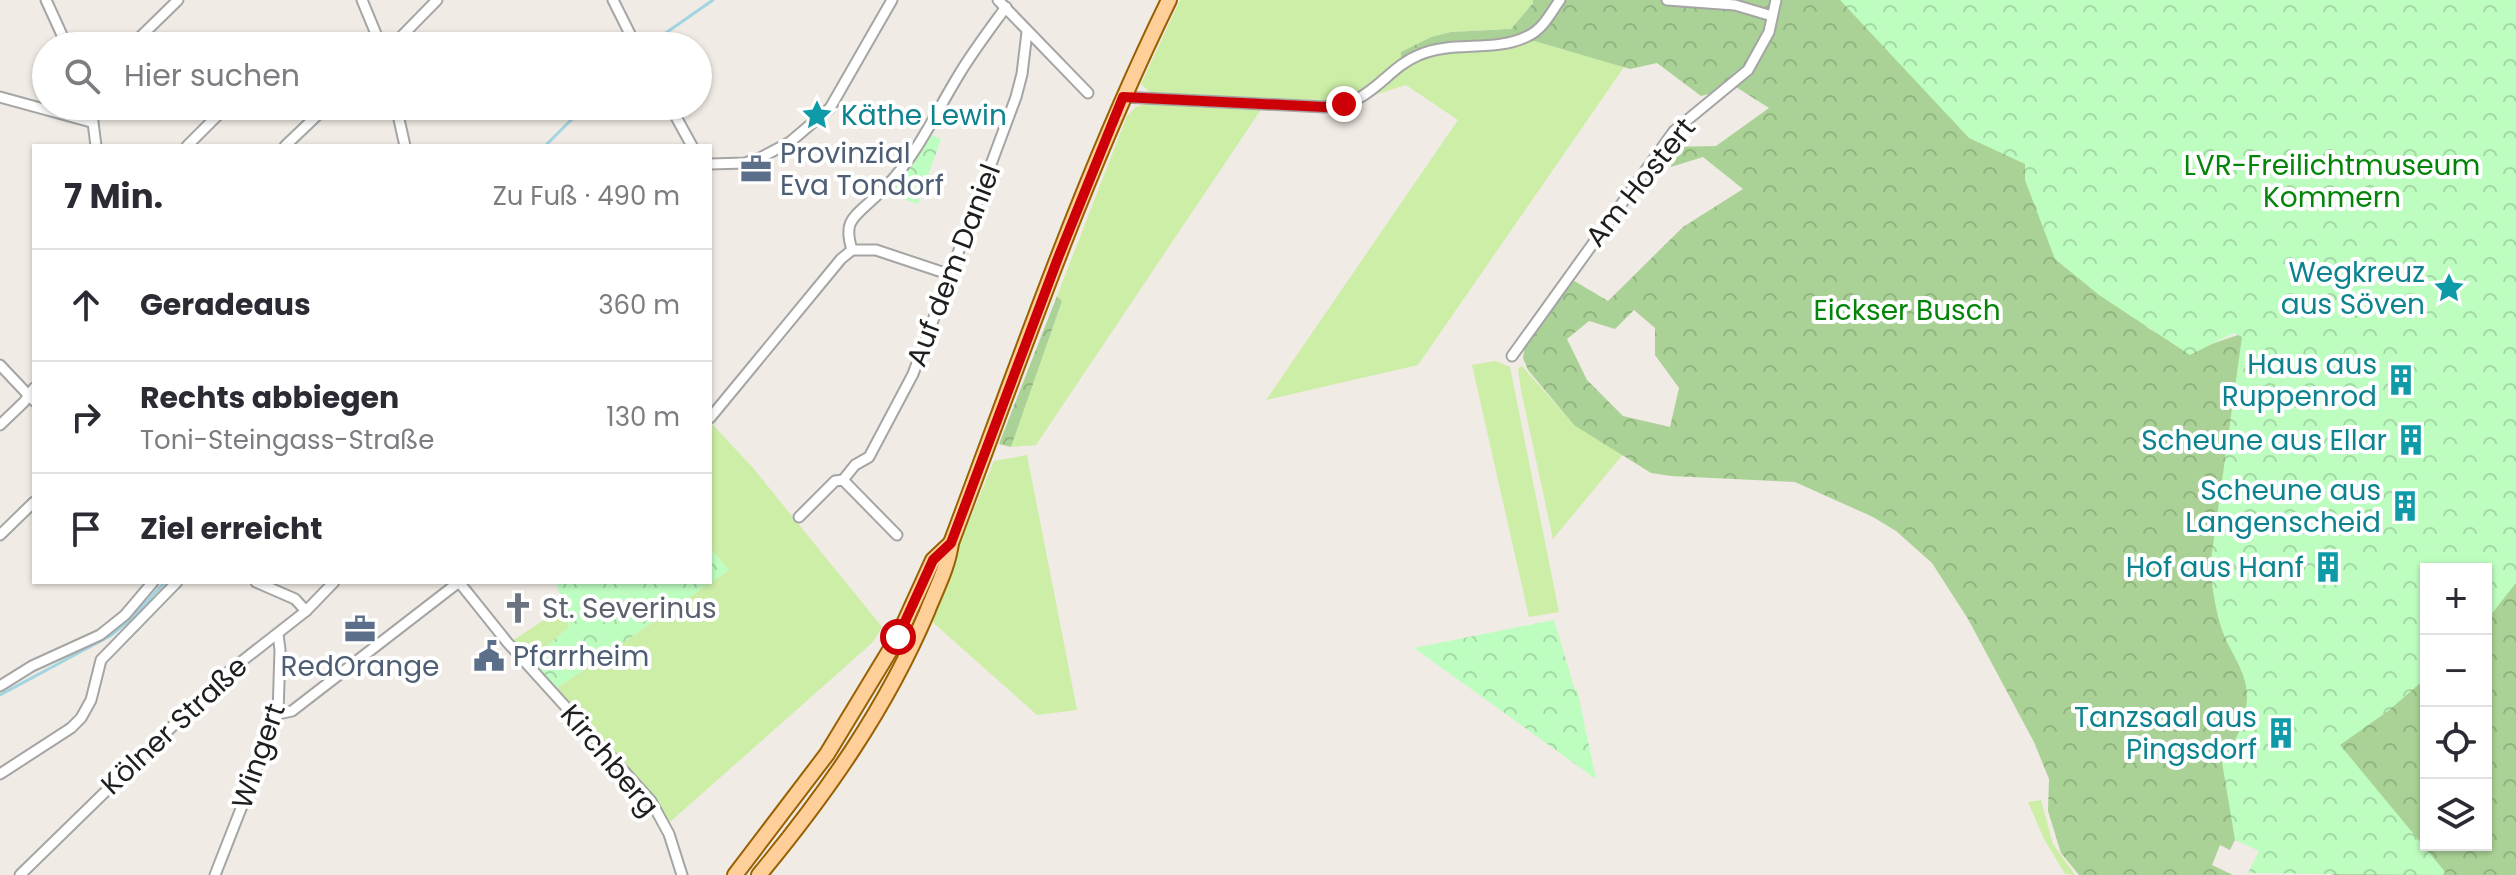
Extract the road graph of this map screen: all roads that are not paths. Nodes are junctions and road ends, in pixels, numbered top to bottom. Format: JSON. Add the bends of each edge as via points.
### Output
{"nodes":[{"id":1,"x":46,"y":0,"type":"edge"},
{"id":2,"x":178,"y":0,"type":"edge"},
{"id":3,"x":362,"y":0,"type":"edge"},
{"id":4,"x":437,"y":0,"type":"edge"},
{"id":5,"x":613,"y":0,"type":"edge"},
{"id":6,"x":892,"y":0,"type":"edge"},
{"id":7,"x":1169,"y":0,"type":"edge"},
{"id":8,"x":1560,"y":0,"type":"edge"},
{"id":9,"x":1667,"y":0,"type":"edge"},
{"id":10,"x":1776,"y":0,"type":"edge"},
{"id":11,"x":1002,"y":4,"type":"edge"},
{"id":12,"x":1772,"y":16,"type":"junction"},
{"id":13,"x":61,"y":32,"type":"edge"},
{"id":14,"x":145,"y":32,"type":"edge"},
{"id":15,"x":375,"y":32,"type":"edge"},
{"id":16,"x":406,"y":32,"type":"edge"},
{"id":17,"x":629,"y":32,"type":"edge"},
{"id":18,"x":1027,"y":32,"type":"junction"},
{"id":19,"x":1088,"y":93,"type":"dead end"},
{"id":20,"x":0,"y":97,"type":"edge"},
{"id":21,"x":1123,"y":97,"type":"junction"},
{"id":22,"x":32,"y":106,"type":"edge"},
{"id":23,"x":84,"y":120,"type":"edge"},
{"id":24,"x":213,"y":120,"type":"edge"},
{"id":25,"x":312,"y":120,"type":"edge"},
{"id":26,"x":399,"y":120,"type":"edge"},
{"id":27,"x":678,"y":120,"type":"edge"},
{"id":28,"x":91,"y":122,"type":"joint"},
{"id":29,"x":96,"y":144,"type":"edge"},
{"id":30,"x":189,"y":144,"type":"edge"},
{"id":31,"x":287,"y":144,"type":"edge"},
{"id":32,"x":405,"y":144,"type":"edge"},
{"id":33,"x":691,"y":144,"type":"edge"},
{"id":34,"x":712,"y":164,"type":"edge"},
{"id":35,"x":852,"y":250,"type":"junction"},
{"id":36,"x":951,"y":275,"type":"junction"},
{"id":37,"x":1512,"y":356,"type":"dead end"},
{"id":38,"x":0,"y":365,"type":"edge"},
{"id":39,"x":32,"y":395,"type":"edge"},
{"id":40,"x":712,"y":416,"type":"edge"},
{"id":41,"x":0,"y":425,"type":"edge"},
{"id":42,"x":843,"y":480,"type":"junction"},
{"id":43,"x":32,"y":504,"type":"edge"},
{"id":44,"x":799,"y":517,"type":"dead end"},
{"id":45,"x":0,"y":535,"type":"edge"},
{"id":46,"x":897,"y":535,"type":"dead end"},
{"id":47,"x":951,"y":543,"type":"junction"},
{"id":48,"x":151,"y":584,"type":"edge"},
{"id":49,"x":175,"y":584,"type":"edge"},
{"id":50,"x":261,"y":584,"type":"edge"},
{"id":51,"x":332,"y":584,"type":"edge"},
{"id":52,"x":456,"y":584,"type":"edge"},
{"id":53,"x":461,"y":584,"type":"edge"},
{"id":54,"x":306,"y":611,"type":"junction"},
{"id":55,"x":278,"y":634,"type":"junction"},
{"id":56,"x":0,"y":686,"type":"edge"},
{"id":57,"x":278,"y":714,"type":"junction"},
{"id":58,"x":0,"y":774,"type":"edge"},
{"id":59,"x":20,"y":875,"type":"edge"},
{"id":60,"x":215,"y":875,"type":"edge"},
{"id":61,"x":682,"y":875,"type":"edge"},
{"id":62,"x":735,"y":875,"type":"edge"},
{"id":63,"x":759,"y":875,"type":"edge"}],
"edges":[{"from":1,"to":13,"type":"street"},
{"from":2,"to":14,"type":"street"},
{"from":3,"to":15,"type":"street"},
{"from":4,"to":16,"type":"street"},
{"from":5,"to":17,"type":"street"},
{"from":6,"to":34,"type":"street","via":[[830,108],[790,142],[763,156],[745,163]]},
{"from":7,"to":21,"type":"main road"},
{"from":8,"to":21,"type":"street","via":[[1529,36],[1418,55],[1344,104]]},
{"from":9,"to":12,"type":"street","via":[[1735,5]]},
{"from":10,"to":12,"type":"street","name":"Am Hostert"},
{"from":11,"to":18,"type":"street"},
{"from":11,"to":35,"type":"street","via":[[914,155],[850,220]]},
{"from":12,"to":37,"type":"street","name":"Am Hostert","via":[[1748,70],[1674,131]]},
{"from":18,"to":19,"type":"street"},
{"from":18,"to":36,"type":"street","name":"Auf dem Daniel","via":[[1016,97]]},
{"from":20,"to":22,"type":"street"},
{"from":21,"to":47,"type":"main road"},
{"from":23,"to":28,"type":"street"},
{"from":24,"to":30,"type":"street"},
{"from":25,"to":31,"type":"street"},
{"from":26,"to":32,"type":"street"},
{"from":27,"to":33,"type":"street"},
{"from":28,"to":29,"type":"street"},
{"from":35,"to":36,"type":"street","via":[[876,250]]},
{"from":35,"to":40,"type":"street"},
{"from":36,"to":42,"type":"street","name":"Auf dem Daniel","via":[[913,374],[869,457]]},
{"from":38,"to":39,"type":"street"},
{"from":39,"to":41,"type":"street"},
{"from":42,"to":44,"type":"street","name":"Auf dem Daniel","via":[[835,481]]},
{"from":42,"to":46,"type":"street"},
{"from":43,"to":45,"type":"street"},
{"from":47,"to":62,"type":"main road","via":[[933,560],[898,637],[827,754]]},
{"from":47,"to":63,"type":"main road","via":[[948,561],[891,688],[833,780]]},
{"from":48,"to":56,"type":"street","via":[[100,635]]},
{"from":49,"to":58,"type":"street","via":[[101,660],[81,718]]},
{"from":50,"to":54,"type":"street","via":[[295,599]]},
{"from":51,"to":54,"type":"street","name":"Kölner Straße"},
{"from":52,"to":57,"type":"street","via":[[292,711]]},
{"from":53,"to":61,"type":"street","name":"Kirchberg","via":[[651,801]]},
{"from":54,"to":55,"type":"street","name":"Kölner Straße"},
{"from":55,"to":57,"type":"street","name":"Wingert"},
{"from":55,"to":59,"type":"street","name":"Kölner Straße","via":[[216,683]]},
{"from":57,"to":60,"type":"street","name":"Wingert"}]}
